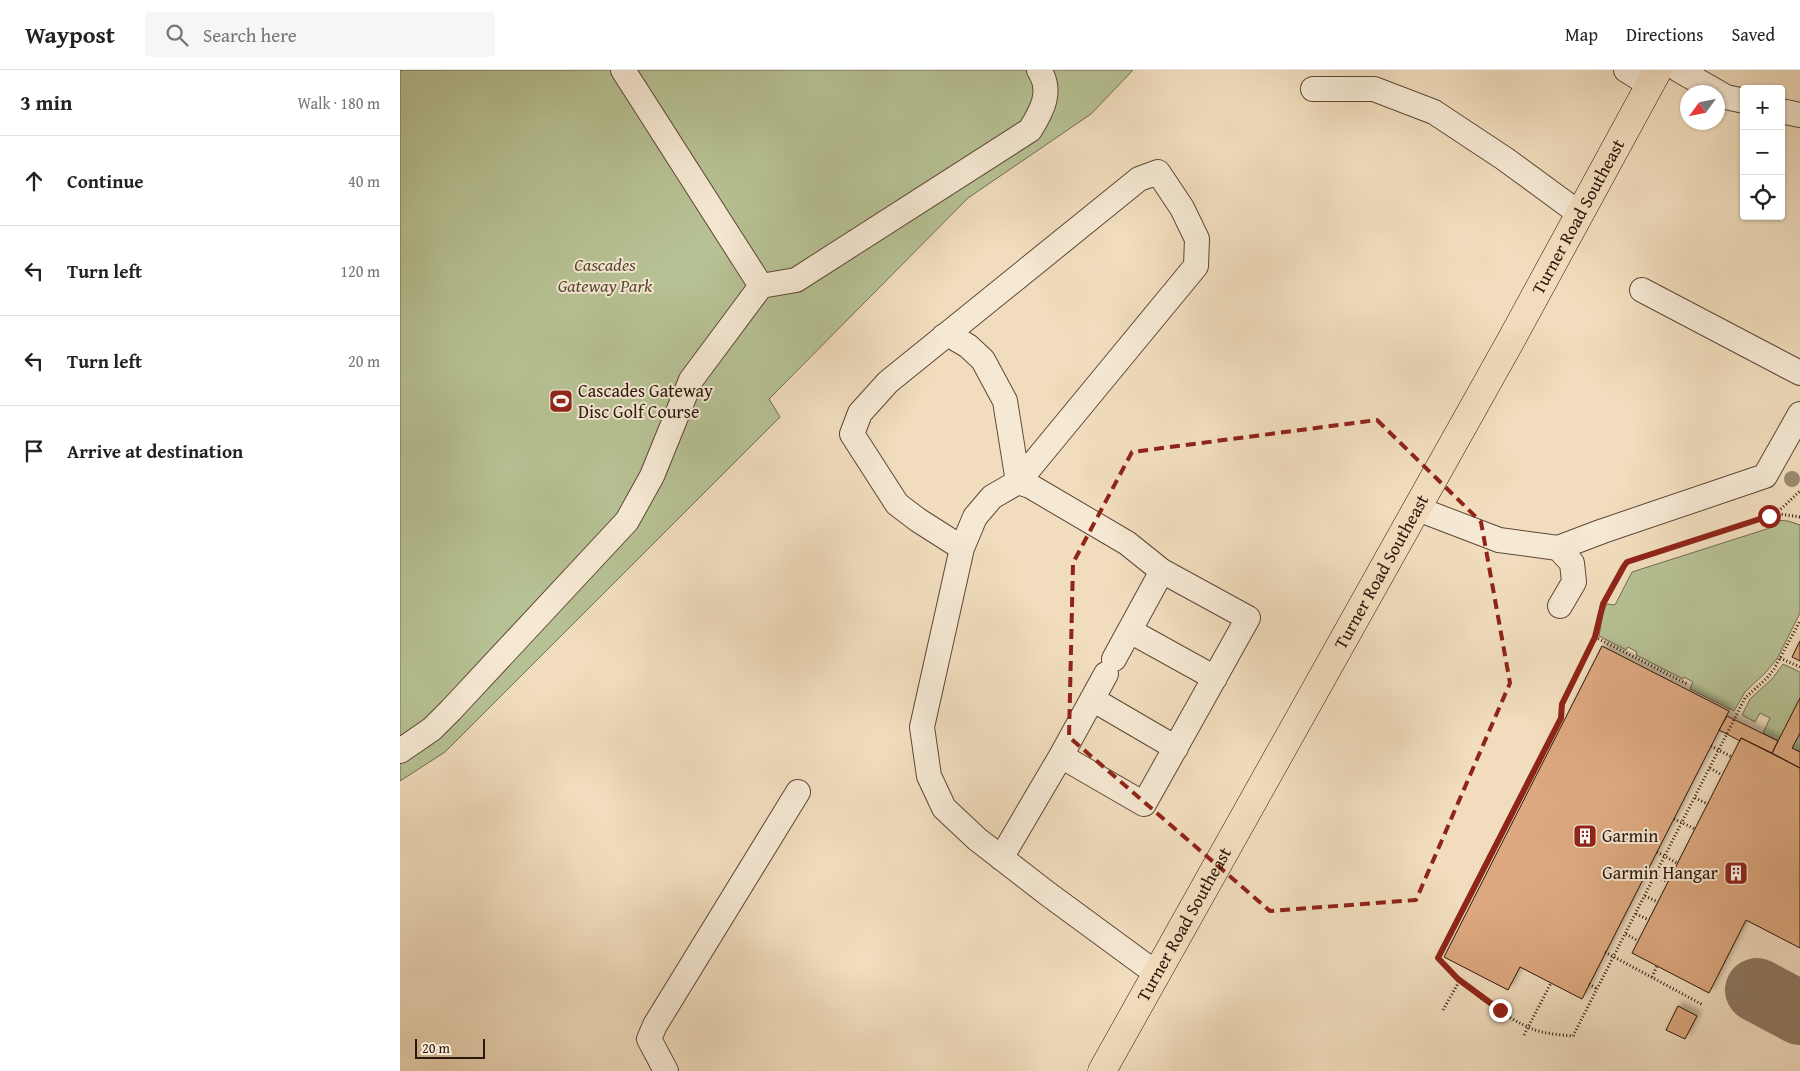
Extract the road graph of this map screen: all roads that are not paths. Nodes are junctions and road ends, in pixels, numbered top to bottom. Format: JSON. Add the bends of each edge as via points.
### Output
{"nodes":[{"id":1,"x":623,"y":70,"type":"edge"},
{"id":2,"x":1039,"y":70,"type":"edge"},
{"id":3,"x":1626,"y":70,"type":"edge"},
{"id":4,"x":1679,"y":70,"type":"edge"},
{"id":5,"x":1654,"y":77,"type":"edge"},
{"id":6,"x":1313,"y":89,"type":"dead end"},
{"id":7,"x":1740,"y":100,"type":"edge"},
{"id":8,"x":1785,"y":111,"type":"edge"},
{"id":9,"x":1800,"y":115,"type":"edge"},
{"id":10,"x":1580,"y":214,"type":"junction"},
{"id":11,"x":761,"y":286,"type":"junction"},
{"id":12,"x":1642,"y":290,"type":"dead end"},
{"id":13,"x":944,"y":336,"type":"junction"},
{"id":14,"x":1800,"y":373,"type":"edge"},
{"id":15,"x":1800,"y":414,"type":"edge"},
{"id":16,"x":1018,"y":482,"type":"junction"},
{"id":17,"x":1418,"y":509,"type":"junction"},
{"id":18,"x":962,"y":548,"type":"junction"},
{"id":19,"x":1558,"y":548,"type":"junction"},
{"id":20,"x":1162,"y":571,"type":"junction"},
{"id":21,"x":1560,"y":606,"type":"dead end"},
{"id":22,"x":1130,"y":631,"type":"junction"},
{"id":23,"x":1215,"y":678,"type":"junction"},
{"id":24,"x":1092,"y":699,"type":"junction"},
{"id":25,"x":1176,"y":748,"type":"junction"},
{"id":26,"x":400,"y":751,"type":"edge"},
{"id":27,"x":1061,"y":756,"type":"junction"},
{"id":28,"x":798,"y":792,"type":"dead end"},
{"id":29,"x":1001,"y":858,"type":"junction"},
{"id":30,"x":1157,"y":974,"type":"junction"},
{"id":31,"x":666,"y":1071,"type":"edge"},
{"id":32,"x":1102,"y":1071,"type":"edge"}],
"edges":[{"from":1,"to":11,"type":"street"},
{"from":2,"to":11,"type":"street","via":[[1047,94],[1030,130],[796,280]]},
{"from":3,"to":5,"type":"street"},
{"from":4,"to":7,"type":"street","via":[[1726,97]]},
{"from":5,"to":10,"type":"main road","name":"Turner Road Southeast"},
{"from":6,"to":10,"type":"street","via":[[1374,88],[1434,112],[1505,158]]},
{"from":8,"to":9,"type":"street"},
{"from":10,"to":17,"type":"main road","name":"Turner Road Southeast"},
{"from":11,"to":26,"type":"street","via":[[691,380],[652,476],[627,521],[432,729]]},
{"from":12,"to":14,"type":"street"},
{"from":13,"to":16,"type":"street","via":[[951,336],[968,346],[983,360],[1006,401]]},
{"from":13,"to":16,"type":"street","via":[[1139,179],[1158,172],[1182,208],[1197,239],[1196,266]]},
{"from":13,"to":18,"type":"street","via":[[888,382],[860,413],[852,434],[897,504]]},
{"from":15,"to":19,"type":"street","via":[[1765,476]]},
{"from":16,"to":18,"type":"street","via":[[992,497],[975,517]]},
{"from":16,"to":20,"type":"street","via":[[1127,542]]},
{"from":17,"to":19,"type":"street","via":[[1499,540]]},
{"from":17,"to":30,"type":"main road","name":"Turner Road Southeast"},
{"from":18,"to":29,"type":"street","via":[[922,727],[929,776],[944,808]]},
{"from":19,"to":21,"type":"street","via":[[1572,563],[1574,582]]},
{"from":20,"to":22,"type":"street"},
{"from":20,"to":23,"type":"street","via":[[1248,618]]},
{"from":22,"to":23,"type":"street"},
{"from":22,"to":24,"type":"street"},
{"from":23,"to":25,"type":"street"},
{"from":24,"to":25,"type":"street"},
{"from":24,"to":27,"type":"street"},
{"from":25,"to":27,"type":"street","via":[[1144,804]]},
{"from":27,"to":29,"type":"street"},
{"from":28,"to":31,"type":"street","via":[[655,1025],[649,1039]]},
{"from":29,"to":30,"type":"street"},
{"from":30,"to":32,"type":"main road","name":"Turner Road Southeast"}]}
